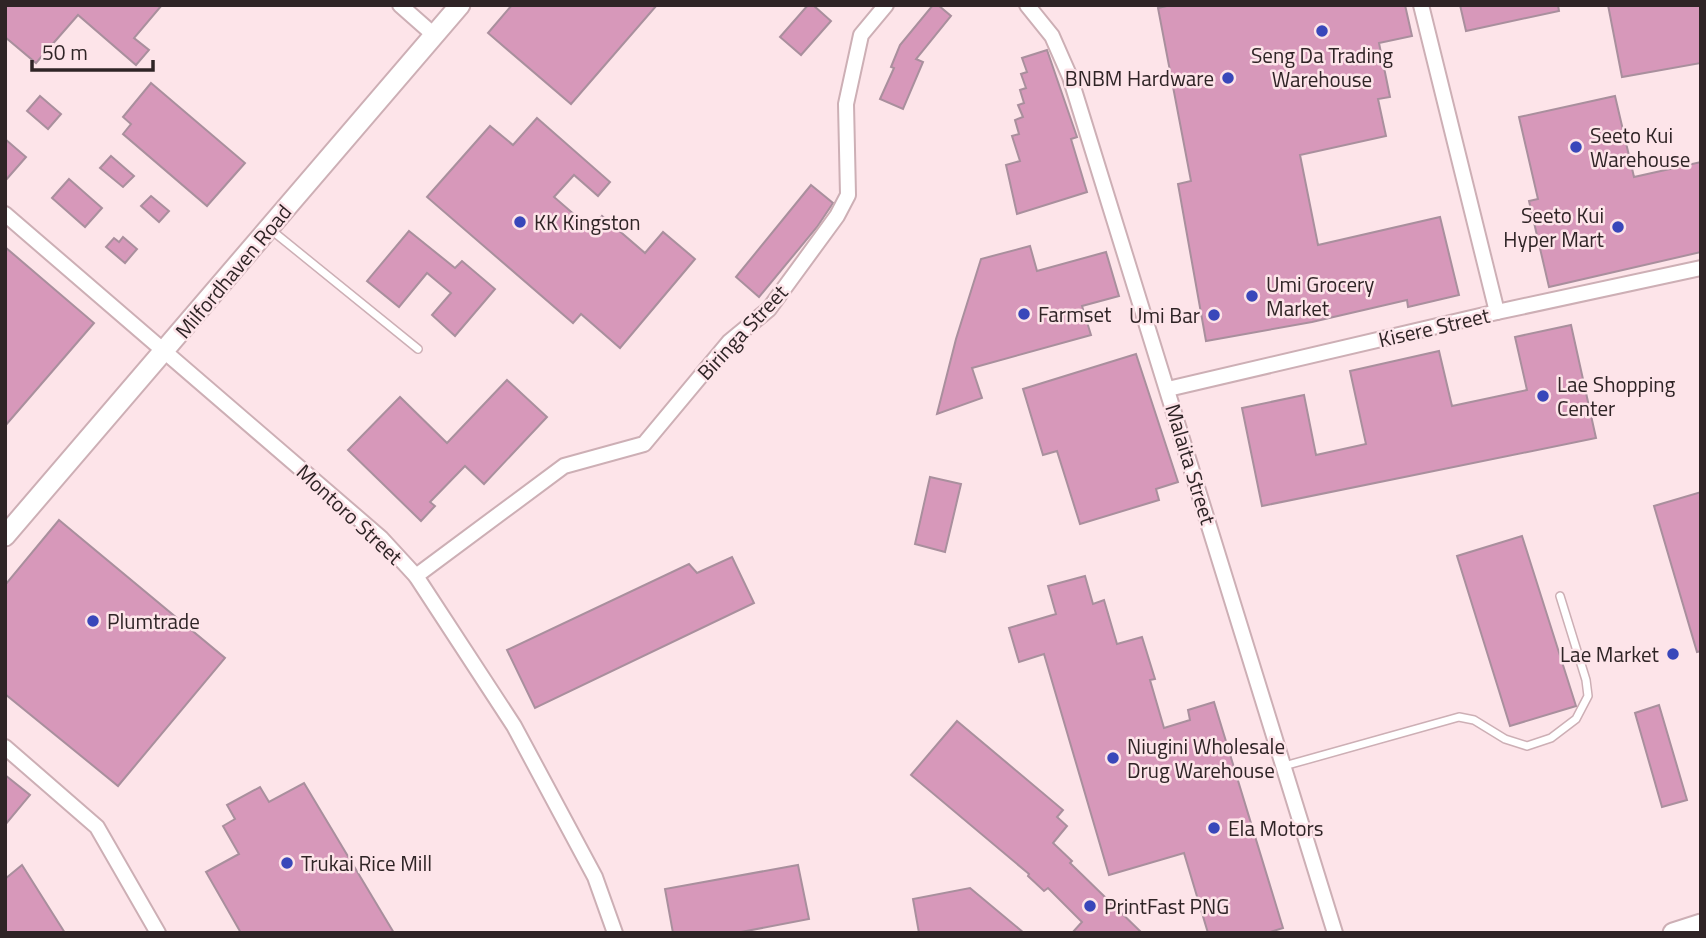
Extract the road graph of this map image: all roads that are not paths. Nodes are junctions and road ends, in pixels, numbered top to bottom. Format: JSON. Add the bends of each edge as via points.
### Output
{"nodes":[{"id":1,"x":400,"y":5,"type":"edge"},
{"id":2,"x":460,"y":5,"type":"edge"},
{"id":3,"x":886,"y":5,"type":"edge"},
{"id":4,"x":1027,"y":5,"type":"edge"},
{"id":5,"x":1421,"y":5,"type":"edge"},
{"id":6,"x":434,"y":35,"type":"junction"},
{"id":7,"x":5,"y":214,"type":"edge"},
{"id":8,"x":270,"y":229,"type":"junction"},
{"id":9,"x":1701,"y":268,"type":"edge"},
{"id":10,"x":1497,"y":312,"type":"junction"},
{"id":11,"x":418,"y":349,"type":"dead end"},
{"id":12,"x":166,"y":351,"type":"junction"},
{"id":13,"x":1168,"y":389,"type":"junction"},
{"id":14,"x":5,"y":536,"type":"edge"},
{"id":15,"x":416,"y":576,"type":"junction"},
{"id":16,"x":1560,"y":596,"type":"dead end"},
{"id":17,"x":5,"y":747,"type":"edge"},
{"id":18,"x":1284,"y":766,"type":"junction"},
{"id":19,"x":1701,"y":925,"type":"edge"},
{"id":20,"x":158,"y":933,"type":"edge"},
{"id":21,"x":615,"y":933,"type":"edge"},
{"id":22,"x":1335,"y":933,"type":"edge"},
{"id":23,"x":1673,"y":933,"type":"edge"}],
"edges":[{"from":1,"to":6,"type":"street"},
{"from":2,"to":6,"type":"main road","name":"Milfordhaven Road"},
{"from":3,"to":15,"type":"street","name":"Biringa Street","via":[[862,35],[846,104],[848,195],[769,309],[729,342],[644,444],[564,466]]},
{"from":4,"to":13,"type":"street","name":"Malaita Street","via":[[1052,36],[1070,77]]},
{"from":5,"to":10,"type":"street"},
{"from":6,"to":8,"type":"main road","name":"Milfordhaven Road"},
{"from":7,"to":12,"type":"street","name":"Montoro Street"},
{"from":8,"to":11,"type":"lane"},
{"from":8,"to":12,"type":"main road","name":"Milfordhaven Road"},
{"from":9,"to":10,"type":"street","name":"Kisere Street"},
{"from":10,"to":13,"type":"street","name":"Kisere Street"},
{"from":12,"to":14,"type":"main road","name":"Milfordhaven Road"},
{"from":12,"to":15,"type":"street","name":"Montoro Street","via":[[381,538]]},
{"from":13,"to":18,"type":"street","name":"Malaita Street"},
{"from":15,"to":21,"type":"street","name":"Montoro Street","via":[[514,726],[595,877]]},
{"from":16,"to":18,"type":"lane","via":[[1588,696],[1576,719],[1552,738],[1527,746],[1459,717]]},
{"from":17,"to":20,"type":"street","via":[[97,827]]},
{"from":18,"to":22,"type":"street","name":"Malaita Street"},
{"from":19,"to":23,"type":"main road"}]}
